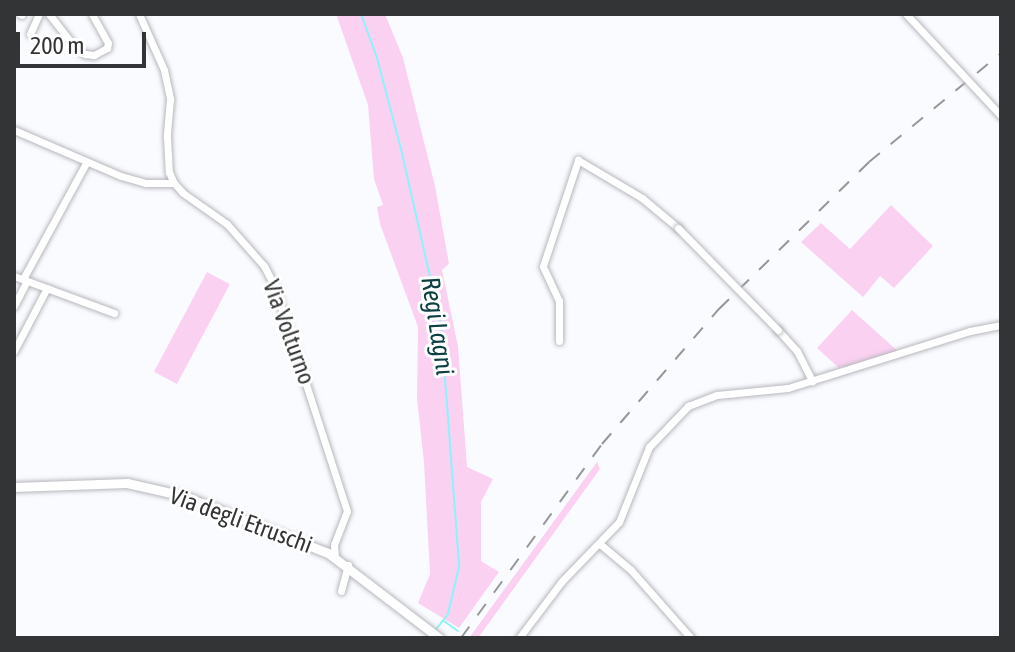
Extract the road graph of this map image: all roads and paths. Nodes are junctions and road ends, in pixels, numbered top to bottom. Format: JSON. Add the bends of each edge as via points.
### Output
{"nodes":[{"id":1,"x":39,"y":14,"type":"edge"},
{"id":2,"x":49,"y":14,"type":"edge"},
{"id":3,"x":92,"y":14,"type":"edge"},
{"id":4,"x":139,"y":14,"type":"edge"},
{"id":5,"x":906,"y":14,"type":"edge"},
{"id":6,"x":30,"y":34,"type":"dead end"},
{"id":7,"x":1001,"y":116,"type":"edge"},
{"id":8,"x":14,"y":130,"type":"edge"},
{"id":9,"x":86,"y":163,"type":"junction"},
{"id":10,"x":174,"y":183,"type":"junction"},
{"id":11,"x":14,"y":276,"type":"edge"},
{"id":12,"x":25,"y":280,"type":"junction"},
{"id":13,"x":47,"y":288,"type":"junction"},
{"id":14,"x":14,"y":306,"type":"edge"},
{"id":15,"x":114,"y":313,"type":"dead end"},
{"id":16,"x":1001,"y":325,"type":"edge"},
{"id":17,"x":559,"y":341,"type":"dead end"},
{"id":18,"x":14,"y":351,"type":"edge"},
{"id":19,"x":812,"y":381,"type":"junction"},
{"id":20,"x":14,"y":487,"type":"edge"},
{"id":21,"x":600,"y":544,"type":"junction"},
{"id":22,"x":330,"y":550,"type":"junction"},
{"id":23,"x":348,"y":565,"type":"junction"},
{"id":24,"x":341,"y":591,"type":"dead end"},
{"id":25,"x":439,"y":638,"type":"edge"},
{"id":26,"x":519,"y":638,"type":"edge"},
{"id":27,"x":691,"y":638,"type":"edge"}],
"edges":[{"from":1,"to":6,"type":"street"},
{"from":2,"to":3,"type":"street","via":[[74,46],[94,55],[108,43]]},
{"from":4,"to":10,"type":"street","via":[[164,70],[170,99],[169,172]]},
{"from":5,"to":7,"type":"street","bridge":true},
{"from":8,"to":9,"type":"street"},
{"from":9,"to":10,"type":"street","via":[[146,183]]},
{"from":9,"to":12,"type":"street"},
{"from":10,"to":22,"type":"street","name":"Via Volturno","via":[[227,224],[274,285],[347,511]]},
{"from":11,"to":12,"type":"street"},
{"from":12,"to":13,"type":"street"},
{"from":12,"to":14,"type":"street"},
{"from":13,"to":15,"type":"street"},
{"from":13,"to":18,"type":"street"},
{"from":16,"to":19,"type":"street"},
{"from":17,"to":19,"type":"street","bridge":true,"via":[[559,301],[543,266],[578,160],[642,198],[678,228],[797,351]]},
{"from":19,"to":21,"type":"street","via":[[767,392],[717,395],[680,412],[649,447],[625,511]]},
{"from":20,"to":22,"type":"main road","name":"Via degli Etruschi","via":[[127,483],[154,488]]},
{"from":21,"to":26,"type":"street","via":[[562,581]]},
{"from":21,"to":27,"type":"street","via":[[631,570]]},
{"from":22,"to":23,"type":"main road","name":"Via degli Etruschi"},
{"from":23,"to":24,"type":"street"},
{"from":23,"to":25,"type":"main road","name":"Via degli Etruschi"}]}
